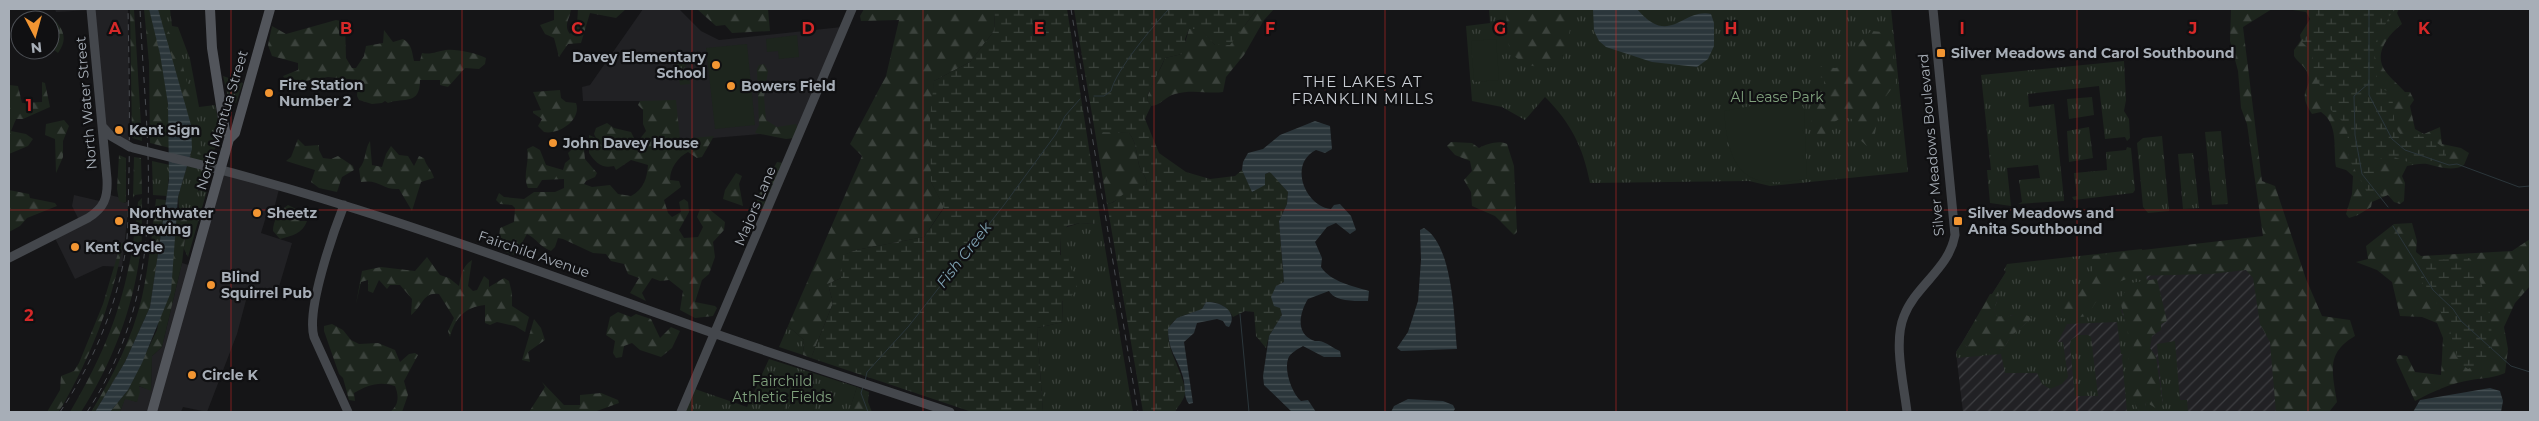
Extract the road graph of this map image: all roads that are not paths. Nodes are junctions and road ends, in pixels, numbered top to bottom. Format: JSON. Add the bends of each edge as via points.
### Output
{"nodes":[{"id":1,"x":91,"y":9,"type":"edge"},
{"id":2,"x":210,"y":9,"type":"edge"},
{"id":3,"x":270,"y":9,"type":"edge"},
{"id":4,"x":852,"y":9,"type":"edge"},
{"id":5,"x":1933,"y":9,"type":"edge"},
{"id":6,"x":102,"y":126,"type":"junction"},
{"id":7,"x":230,"y":139,"type":"junction"},
{"id":8,"x":103,"y":146,"type":"junction"},
{"id":9,"x":131,"y":148,"type":"junction"},
{"id":10,"x":221,"y":168,"type":"junction"},
{"id":11,"x":344,"y":205,"type":"junction"},
{"id":12,"x":9,"y":258,"type":"edge"},
{"id":13,"x":716,"y":334,"type":"junction"},
{"id":14,"x":152,"y":412,"type":"edge"},
{"id":15,"x":348,"y":412,"type":"edge"},
{"id":16,"x":681,"y":412,"type":"edge"},
{"id":17,"x":950,"y":412,"type":"edge"},
{"id":18,"x":1907,"y":412,"type":"edge"}],
"edges":[{"from":1,"to":6,"type":"street","name":"North Water Street"},
{"from":2,"to":7,"type":"main road","via":[[212,48],[225,130]]},
{"from":3,"to":7,"type":"main road","name":"North Mantua Street","via":[[235,133]]},
{"from":4,"to":13,"type":"street","name":"Majors Lane"},
{"from":5,"to":18,"type":"street","name":"Silver Meadows Boulevard","via":[[1955,235],[1947,258],[1910,305],[1901,323],[1900,349]]},
{"from":6,"to":8,"type":"street","name":"North Water Street"},
{"from":6,"to":9,"type":"street","via":[[111,136]]},
{"from":7,"to":10,"type":"main road","name":"North Mantua Street"},
{"from":8,"to":9,"type":"street","name":"Fairchild Avenue"},
{"from":8,"to":12,"type":"street","name":"North Water Street","via":[[106,194],[102,206],[96,213]]},
{"from":9,"to":10,"type":"street","name":"Fairchild Avenue","bridge":true},
{"from":10,"to":11,"type":"street","name":"Fairchild Avenue"},
{"from":10,"to":14,"type":"main road","name":"North Mantua Street"},
{"from":11,"to":13,"type":"street","name":"Fairchild Avenue","via":[[537,269]]},
{"from":11,"to":15,"type":"street","via":[[311,324]]},
{"from":13,"to":16,"type":"street","name":"Majors Lane"},
{"from":13,"to":17,"type":"street","name":"Fairchild Avenue"}]}
